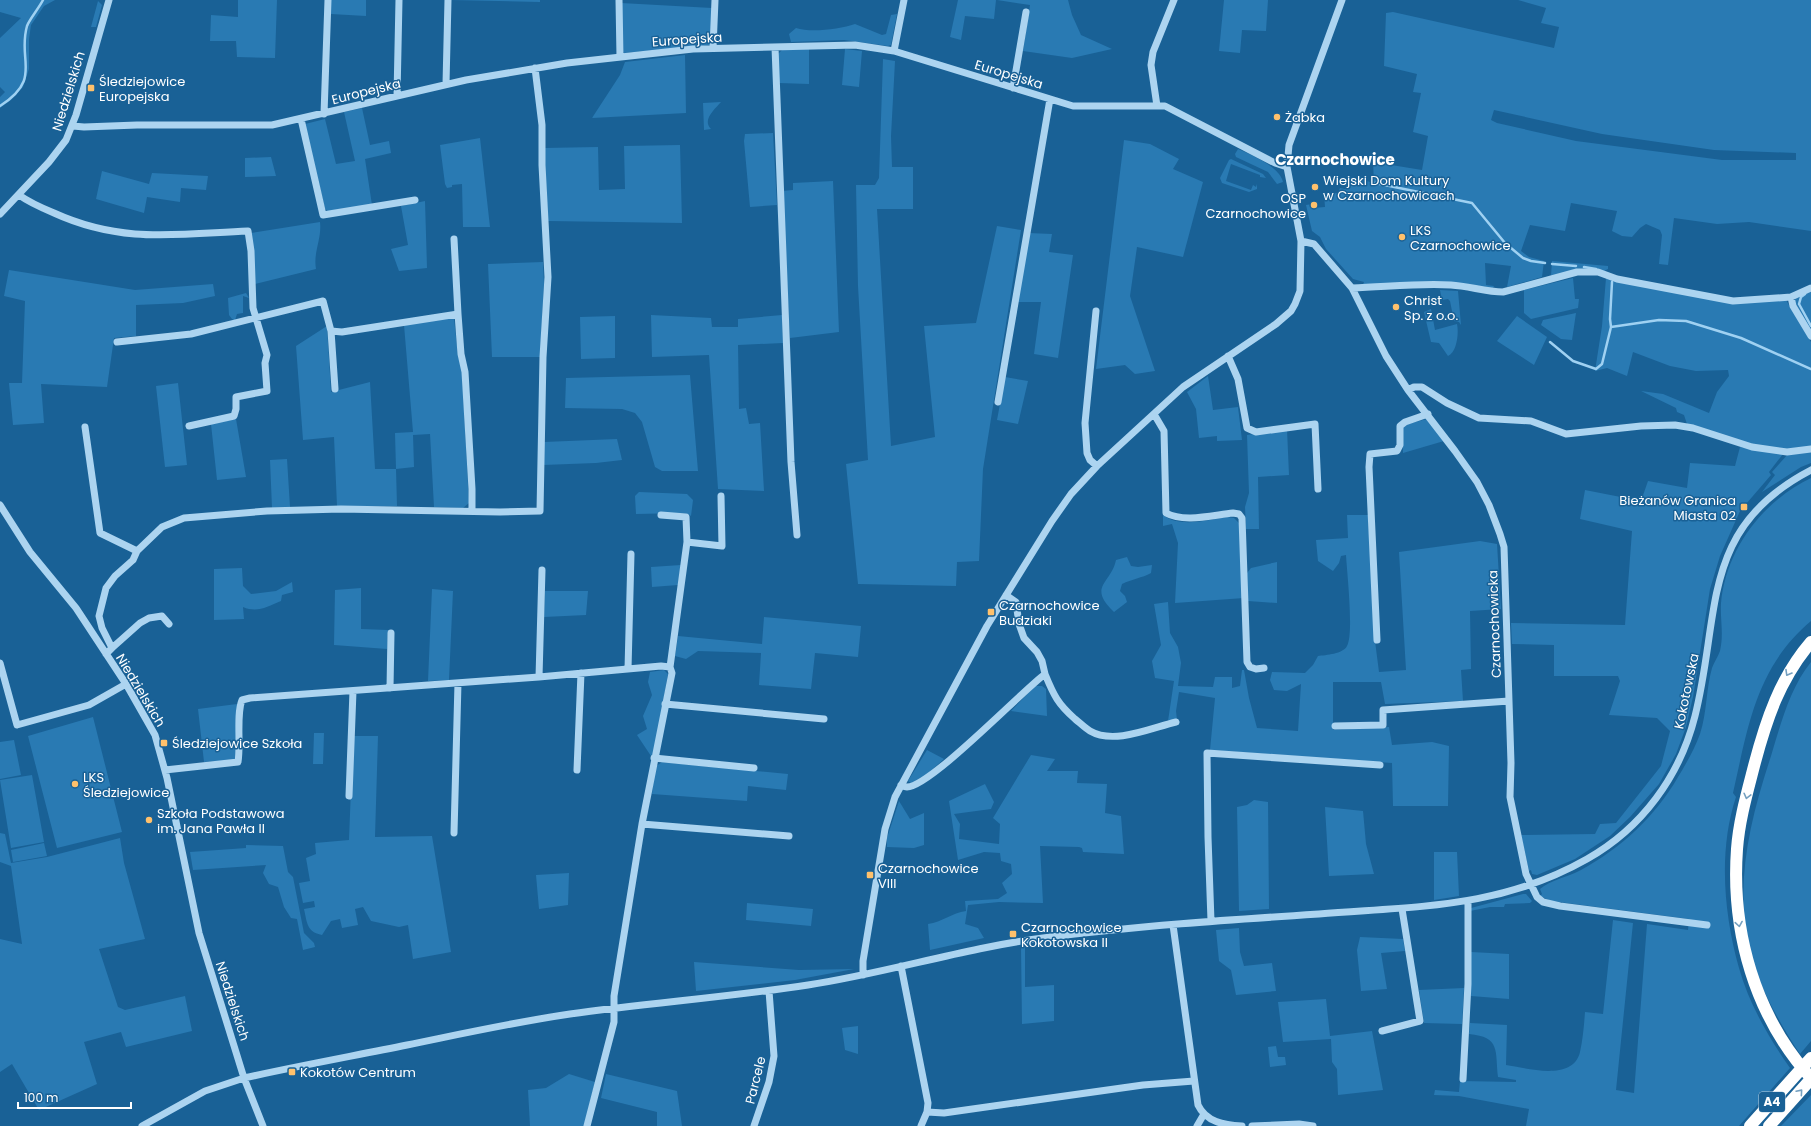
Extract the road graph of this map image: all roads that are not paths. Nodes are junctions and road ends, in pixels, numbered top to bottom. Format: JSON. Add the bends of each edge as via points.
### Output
{"nodes":[{"id":1,"x":109,"y":0,"type":"edge"},
{"id":2,"x":328,"y":0,"type":"edge"},
{"id":3,"x":399,"y":0,"type":"edge"},
{"id":4,"x":448,"y":0,"type":"edge"},
{"id":5,"x":619,"y":0,"type":"edge"},
{"id":6,"x":715,"y":0,"type":"edge"},
{"id":7,"x":904,"y":0,"type":"edge"},
{"id":8,"x":1174,"y":0,"type":"edge"},
{"id":9,"x":1342,"y":0,"type":"edge"},
{"id":10,"x":1026,"y":12,"type":"dead end"},
{"id":11,"x":775,"y":46,"type":"junction"},
{"id":12,"x":713,"y":48,"type":"junction"},
{"id":13,"x":894,"y":52,"type":"junction"},
{"id":14,"x":620,"y":57,"type":"junction"},
{"id":15,"x":535,"y":68,"type":"junction"},
{"id":16,"x":446,"y":84,"type":"junction"},
{"id":17,"x":1013,"y":88,"type":"junction"},
{"id":18,"x":397,"y":96,"type":"junction"},
{"id":19,"x":1050,"y":100,"type":"junction"},
{"id":20,"x":1157,"y":106,"type":"junction"},
{"id":21,"x":324,"y":114,"type":"junction"},
{"id":22,"x":301,"y":120,"type":"junction"},
{"id":23,"x":73,"y":126,"type":"junction"},
{"id":24,"x":1287,"y":167,"type":"junction"},
{"id":25,"x":19,"y":195,"type":"junction"},
{"id":26,"x":415,"y":200,"type":"dead end"},
{"id":27,"x":0,"y":214,"type":"edge"},
{"id":28,"x":454,"y":239,"type":"dead end"},
{"id":29,"x":1301,"y":241,"type":"junction"},
{"id":30,"x":1352,"y":288,"type":"junction"},
{"id":31,"x":1811,"y":288,"type":"edge"},
{"id":32,"x":1791,"y":296,"type":"junction"},
{"id":33,"x":1096,"y":311,"type":"dead end"},
{"id":34,"x":458,"y":314,"type":"junction"},
{"id":35,"x":256,"y":318,"type":"junction"},
{"id":36,"x":331,"y":331,"type":"junction"},
{"id":37,"x":1811,"y":336,"type":"edge"},
{"id":38,"x":117,"y":342,"type":"dead end"},
{"id":39,"x":1228,"y":356,"type":"junction"},
{"id":40,"x":335,"y":389,"type":"dead end"},
{"id":41,"x":1408,"y":390,"type":"junction"},
{"id":42,"x":998,"y":402,"type":"dead end"},
{"id":43,"x":1154,"y":414,"type":"junction"},
{"id":44,"x":1428,"y":414,"type":"junction"},
{"id":45,"x":85,"y":426,"type":"dead end"},
{"id":46,"x":189,"y":426,"type":"dead end"},
{"id":47,"x":1811,"y":449,"type":"edge"},
{"id":48,"x":1097,"y":466,"type":"junction"},
{"id":49,"x":1811,"y":470,"type":"edge"},
{"id":50,"x":1318,"y":489,"type":"dead end"},
{"id":51,"x":721,"y":496,"type":"dead end"},
{"id":52,"x":0,"y":505,"type":"edge"},
{"id":53,"x":472,"y":511,"type":"junction"},
{"id":54,"x":661,"y":515,"type":"dead end"},
{"id":55,"x":797,"y":535,"type":"dead end"},
{"id":56,"x":687,"y":542,"type":"junction"},
{"id":57,"x":137,"y":551,"type":"junction"},
{"id":58,"x":631,"y":554,"type":"dead end"},
{"id":59,"x":542,"y":570,"type":"dead end"},
{"id":60,"x":1006,"y":595,"type":"junction"},
{"id":61,"x":169,"y":624,"type":"dead end"},
{"id":62,"x":391,"y":633,"type":"dead end"},
{"id":63,"x":1377,"y":640,"type":"dead end"},
{"id":64,"x":1811,"y":642,"type":"edge"},
{"id":65,"x":112,"y":648,"type":"junction"},
{"id":66,"x":106,"y":654,"type":"junction"},
{"id":67,"x":0,"y":663,"type":"edge"},
{"id":68,"x":670,"y":667,"type":"junction"},
{"id":69,"x":1264,"y":668,"type":"dead end"},
{"id":70,"x":628,"y":669,"type":"junction"},
{"id":71,"x":581,"y":673,"type":"junction"},
{"id":72,"x":1045,"y":674,"type":"junction"},
{"id":73,"x":539,"y":677,"type":"junction"},
{"id":74,"x":458,"y":683,"type":"junction"},
{"id":75,"x":126,"y":684,"type":"junction"},
{"id":76,"x":390,"y":688,"type":"junction"},
{"id":77,"x":353,"y":691,"type":"junction"},
{"id":78,"x":1509,"y":701,"type":"junction"},
{"id":79,"x":665,"y":704,"type":"junction"},
{"id":80,"x":824,"y":720,"type":"dead end"},
{"id":81,"x":1176,"y":722,"type":"dead end"},
{"id":82,"x":1335,"y":726,"type":"dead end"},
{"id":83,"x":654,"y":758,"type":"junction"},
{"id":84,"x":1380,"y":765,"type":"dead end"},
{"id":85,"x":754,"y":768,"type":"dead end"},
{"id":86,"x":165,"y":770,"type":"junction"},
{"id":87,"x":577,"y":770,"type":"dead end"},
{"id":88,"x":901,"y":785,"type":"junction"},
{"id":89,"x":349,"y":796,"type":"dead end"},
{"id":90,"x":642,"y":824,"type":"junction"},
{"id":91,"x":454,"y":833,"type":"dead end"},
{"id":92,"x":789,"y":836,"type":"dead end"},
{"id":93,"x":1532,"y":883,"type":"junction"},
{"id":94,"x":1468,"y":902,"type":"junction"},
{"id":95,"x":1402,"y":909,"type":"junction"},
{"id":96,"x":1212,"y":921,"type":"junction"},
{"id":97,"x":1173,"y":925,"type":"junction"},
{"id":98,"x":1707,"y":925,"type":"dead end"},
{"id":99,"x":901,"y":966,"type":"junction"},
{"id":100,"x":863,"y":975,"type":"junction"},
{"id":101,"x":769,"y":991,"type":"junction"},
{"id":102,"x":614,"y":1008,"type":"junction"},
{"id":103,"x":1382,"y":1031,"type":"dead end"},
{"id":104,"x":1811,"y":1058,"type":"edge"},
{"id":105,"x":244,"y":1078,"type":"junction"},
{"id":106,"x":1463,"y":1079,"type":"dead end"},
{"id":107,"x":1811,"y":1079,"type":"edge"},
{"id":108,"x":1194,"y":1081,"type":"junction"},
{"id":109,"x":927,"y":1112,"type":"junction"},
{"id":110,"x":1204,"y":1114,"type":"junction"},
{"id":111,"x":155,"y":1118,"type":"junction"},
{"id":112,"x":142,"y":1126,"type":"edge"},
{"id":113,"x":159,"y":1126,"type":"edge"},
{"id":114,"x":263,"y":1126,"type":"edge"},
{"id":115,"x":587,"y":1126,"type":"edge"},
{"id":116,"x":754,"y":1126,"type":"edge"},
{"id":117,"x":920,"y":1126,"type":"edge"},
{"id":118,"x":1197,"y":1126,"type":"edge"},
{"id":119,"x":1242,"y":1126,"type":"edge"},
{"id":120,"x":1252,"y":1126,"type":"edge"},
{"id":121,"x":1314,"y":1126,"type":"edge"},
{"id":122,"x":1750,"y":1126,"type":"edge"},
{"id":123,"x":1769,"y":1126,"type":"edge"}],
"edges":[{"from":1,"to":23,"type":"street","name":"Niedzielskich"},
{"from":2,"to":21,"type":"street"},
{"from":3,"to":18,"type":"street"},
{"from":4,"to":16,"type":"street"},
{"from":5,"to":14,"type":"street"},
{"from":6,"to":12,"type":"street"},
{"from":7,"to":13,"type":"street"},
{"from":8,"to":20,"type":"street","via":[[1153,52],[1151,65]]},
{"from":9,"to":24,"type":"street","via":[[1296,126]]},
{"from":10,"to":17,"type":"street"},
{"from":11,"to":12,"type":"street","name":"Europejska"},
{"from":11,"to":13,"type":"street","name":"Europejska","via":[[855,45]]},
{"from":11,"to":55,"type":"street","via":[[791,462]]},
{"from":12,"to":14,"type":"street","name":"Europejska"},
{"from":13,"to":17,"type":"street","name":"Europejska"},
{"from":14,"to":15,"type":"street","name":"Europejska"},
{"from":15,"to":16,"type":"street","name":"Europejska"},
{"from":15,"to":53,"type":"street","via":[[542,125],[548,277],[543,357],[540,511]]},
{"from":16,"to":18,"type":"street","name":"Europejska"},
{"from":17,"to":19,"type":"street","name":"Europejska"},
{"from":18,"to":21,"type":"street","name":"Europejska"},
{"from":19,"to":20,"type":"street","name":"Europejska","via":[[1084,107]]},
{"from":19,"to":42,"type":"street"},
{"from":20,"to":24,"type":"street","name":"Europejska","via":[[1165,106],[1176,111]]},
{"from":21,"to":22,"type":"street","name":"Europejska"},
{"from":22,"to":23,"type":"street","name":"Europejska","via":[[262,126]]},
{"from":22,"to":26,"type":"street","via":[[323,215]]},
{"from":23,"to":25,"type":"street","name":"Niedzielskich","via":[[58,152]]},
{"from":24,"to":29,"type":"street"},
{"from":25,"to":27,"type":"street","name":"Niedzielskich"},
{"from":25,"to":35,"type":"street","via":[[61,217],[118,233],[181,236],[248,231],[253,308]]},
{"from":28,"to":34,"type":"street"},
{"from":29,"to":30,"type":"street","name":"Czarnochowicka","via":[[1314,244]]},
{"from":29,"to":39,"type":"street","via":[[1300,291],[1291,311]]},
{"from":30,"to":32,"type":"street","via":[[1416,284],[1453,285],[1503,292],[1577,272],[1598,272],[1617,279],[1733,300]]},
{"from":30,"to":41,"type":"street","name":"Czarnochowicka","via":[[1386,356]]},
{"from":31,"to":32,"type":"street"},
{"from":32,"to":37,"type":"street","via":[[1793,306]]},
{"from":33,"to":48,"type":"street","via":[[1085,423],[1087,453]]},
{"from":34,"to":36,"type":"street","via":[[342,332]]},
{"from":34,"to":53,"type":"street","via":[[465,372]]},
{"from":35,"to":36,"type":"street","via":[[323,301]]},
{"from":35,"to":38,"type":"street","via":[[191,334]]},
{"from":35,"to":46,"type":"street","via":[[267,355],[267,391],[236,397],[234,416]]},
{"from":36,"to":40,"type":"street"},
{"from":39,"to":43,"type":"street","via":[[1189,383]]},
{"from":39,"to":50,"type":"street","via":[[1238,380],[1247,428],[1256,432],[1315,424]]},
{"from":41,"to":44,"type":"street","name":"Czarnochowicka"},
{"from":41,"to":47,"type":"street","via":[[1422,387],[1447,403],[1479,418],[1531,421],[1566,434],[1675,425],[1693,428],[1752,447],[1787,452]]},
{"from":43,"to":48,"type":"street"},
{"from":43,"to":69,"type":"street","via":[[1164,431],[1166,513],[1184,518],[1233,513],[1242,518],[1247,662],[1250,667]]},
{"from":44,"to":63,"type":"street","via":[[1400,426],[1398,451],[1370,454]]},
{"from":44,"to":78,"type":"street","name":"Czarnochowicka","via":[[1477,482],[1489,505],[1504,547]]},
{"from":45,"to":57,"type":"street","via":[[100,533]]},
{"from":48,"to":60,"type":"street","via":[[1071,494]]},
{"from":49,"to":93,"type":"street","name":"Kokotowska","via":[[1764,502],[1743,527],[1731,548],[1716,589],[1694,719],[1682,755],[1665,786],[1634,825],[1609,845],[1580,863]]},
{"from":51,"to":56,"type":"street","via":[[722,546]]},
{"from":52,"to":66,"type":"street","name":"Niedzielskich","via":[[30,552],[76,608]]},
{"from":53,"to":57,"type":"street","via":[[341,509],[267,511],[184,518],[162,527]]},
{"from":54,"to":56,"type":"street","via":[[686,516]]},
{"from":56,"to":68,"type":"street"},
{"from":57,"to":65,"type":"street","via":[[133,560],[106,588],[103,598],[99,616]]},
{"from":58,"to":70,"type":"street"},
{"from":59,"to":73,"type":"street"},
{"from":60,"to":72,"type":"street","via":[[1016,602],[1024,638],[1037,652]]},
{"from":60,"to":88,"type":"street","via":[[974,648]]},
{"from":61,"to":65,"type":"street","via":[[162,616],[149,618]]},
{"from":62,"to":76,"type":"street"},
{"from":64,"to":107,"type":"highway","one_way":true,"via":[[1790,670],[1773,703],[1746,799],[1737,848],[1735,889],[1749,970],[1778,1033]]},
{"from":65,"to":66,"type":"street"},
{"from":66,"to":75,"type":"street","name":"Niedzielskich"},
{"from":67,"to":75,"type":"street","via":[[17,725],[89,704]]},
{"from":68,"to":70,"type":"street"},
{"from":68,"to":79,"type":"street","via":[[672,672]]},
{"from":70,"to":71,"type":"street"},
{"from":71,"to":73,"type":"street"},
{"from":71,"to":87,"type":"street"},
{"from":72,"to":81,"type":"street","via":[[1054,697],[1090,731],[1117,736]]},
{"from":72,"to":88,"type":"street","via":[[996,720],[931,774],[907,787]]},
{"from":73,"to":74,"type":"street"},
{"from":74,"to":76,"type":"street"},
{"from":74,"to":91,"type":"street"},
{"from":75,"to":86,"type":"street","name":"Niedzielskich","via":[[151,726]]},
{"from":76,"to":77,"type":"street"},
{"from":77,"to":86,"type":"street","via":[[242,700],[238,762]]},
{"from":77,"to":89,"type":"street"},
{"from":78,"to":82,"type":"street","via":[[1383,710],[1383,725]]},
{"from":78,"to":93,"type":"street","name":"Czarnochowicka","via":[[1510,796],[1525,871]]},
{"from":79,"to":80,"type":"street"},
{"from":79,"to":83,"type":"street"},
{"from":83,"to":85,"type":"street"},
{"from":83,"to":90,"type":"street"},
{"from":84,"to":96,"type":"street","via":[[1207,753]]},
{"from":86,"to":105,"type":"street","name":"Niedzielskich","via":[[199,933]]},
{"from":88,"to":100,"type":"street","via":[[886,829],[862,966]]},
{"from":90,"to":92,"type":"street"},
{"from":90,"to":102,"type":"street"},
{"from":93,"to":94,"type":"street","name":"Kokotowska"},
{"from":93,"to":98,"type":"street","name":"Czarnochowicka","via":[[1537,897],[1543,902]]},
{"from":94,"to":95,"type":"street","name":"Kokotowska"},
{"from":94,"to":106,"type":"street","via":[[1468,984]]},
{"from":95,"to":96,"type":"street","name":"Kokotowska"},
{"from":95,"to":103,"type":"street","via":[[1420,1021]]},
{"from":96,"to":97,"type":"street","name":"Kokotowska"},
{"from":97,"to":99,"type":"street","name":"Kokotowska","via":[[1016,941]]},
{"from":97,"to":108,"type":"street"},
{"from":99,"to":100,"type":"street","name":"Kokotowska"},
{"from":99,"to":109,"type":"street","via":[[928,1103]]},
{"from":100,"to":101,"type":"street","name":"Kokotowska"},
{"from":101,"to":102,"type":"street","name":"Kokotowska"},
{"from":101,"to":116,"type":"street","name":"Parcele","via":[[774,1056],[769,1082]]},
{"from":102,"to":105,"type":"street","name":"Kokotowska","via":[[497,1027]]},
{"from":102,"to":115,"type":"street","via":[[614,1022]]},
{"from":104,"to":122,"type":"highway","number":"A4"},
{"from":105,"to":111,"type":"street","name":"Kokotowska","via":[[205,1091]]},
{"from":105,"to":114,"type":"street","name":"Niedzielskich"},
{"from":123,"to":107,"type":"highway","number":"A4","one_way":true},
{"from":108,"to":109,"type":"street","via":[[1143,1085],[944,1113]]},
{"from":108,"to":110,"type":"street","via":[[1198,1105]]},
{"from":109,"to":117,"type":"street"},
{"from":110,"to":118,"type":"street"},
{"from":110,"to":119,"type":"street","via":[[1219,1123]]},
{"from":111,"to":112,"type":"street","name":"Kokotowska"},
{"from":111,"to":113,"type":"street"},
{"from":120,"to":121,"type":"street"}]}
